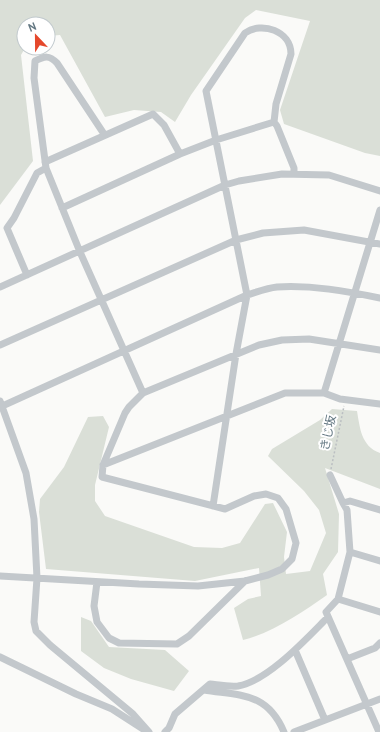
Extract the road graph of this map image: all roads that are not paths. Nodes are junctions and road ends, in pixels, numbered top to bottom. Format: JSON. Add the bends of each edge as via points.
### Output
{"nodes":[{"id":1,"x":274,"y":122,"type":"junction"},
{"id":2,"x":104,"y":134,"type":"junction"},
{"id":3,"x":216,"y":140,"type":"junction"},
{"id":4,"x":180,"y":154,"type":"junction"},
{"id":5,"x":45,"y":165,"type":"junction"},
{"id":6,"x":294,"y":174,"type":"junction"},
{"id":7,"x":225,"y":185,"type":"junction"},
{"id":8,"x":380,"y":191,"type":"edge"},
{"id":9,"x":62,"y":208,"type":"junction"},
{"id":10,"x":380,"y":210,"type":"edge"},
{"id":11,"x":236,"y":240,"type":"junction"},
{"id":12,"x":370,"y":242,"type":"junction"},
{"id":13,"x":380,"y":244,"type":"edge"},
{"id":14,"x":80,"y":252,"type":"junction"},
{"id":15,"x":27,"y":275,"type":"junction"},
{"id":16,"x":0,"y":287,"type":"edge"},
{"id":17,"x":355,"y":293,"type":"junction"},
{"id":18,"x":247,"y":295,"type":"junction"},
{"id":19,"x":380,"y":298,"type":"edge"},
{"id":20,"x":101,"y":300,"type":"junction"},
{"id":21,"x":340,"y":344,"type":"junction"},
{"id":22,"x":0,"y":345,"type":"edge"},
{"id":23,"x":123,"y":350,"type":"junction"},
{"id":24,"x":380,"y":350,"type":"edge"},
{"id":25,"x":236,"y":354,"type":"junction"},
{"id":26,"x":143,"y":393,"type":"junction"},
{"id":27,"x":324,"y":393,"type":"junction"},
{"id":28,"x":1,"y":404,"type":"edge"},
{"id":29,"x":380,"y":404,"type":"edge"},
{"id":30,"x":227,"y":417,"type":"junction"},
{"id":31,"x":103,"y":465,"type":"junction"},
{"id":32,"x":330,"y":475,"type":"road end"},
{"id":33,"x":343,"y":503,"type":"junction"},
{"id":34,"x":213,"y":506,"type":"junction"},
{"id":35,"x":380,"y":510,"type":"edge"},
{"id":36,"x":350,"y":552,"type":"junction"},
{"id":37,"x":380,"y":561,"type":"edge"},
{"id":38,"x":0,"y":576,"type":"edge"},
{"id":39,"x":37,"y":578,"type":"junction"},
{"id":40,"x":245,"y":581,"type":"junction"},
{"id":41,"x":97,"y":582,"type":"junction"},
{"id":42,"x":338,"y":599,"type":"junction"},
{"id":43,"x":380,"y":612,"type":"edge"},
{"id":44,"x":328,"y":617,"type":"junction"},
{"id":45,"x":380,"y":643,"type":"edge"},
{"id":46,"x":295,"y":650,"type":"junction"},
{"id":47,"x":0,"y":657,"type":"edge"},
{"id":48,"x":347,"y":659,"type":"junction"},
{"id":49,"x":204,"y":690,"type":"junction"},
{"id":50,"x":380,"y":699,"type":"edge"},
{"id":51,"x":367,"y":703,"type":"junction"},
{"id":52,"x":325,"y":720,"type":"junction"},
{"id":53,"x":165,"y":732,"type":"edge"},
{"id":54,"x":284,"y":732,"type":"edge"},
{"id":55,"x":294,"y":732,"type":"edge"},
{"id":56,"x":379,"y":732,"type":"edge"}],
"edges":[{"from":1,"to":3,"type":"street"},
{"from":1,"to":3,"type":"street","via":[[291,45],[277,30],[252,29],[245,33],[206,91]]},
{"from":1,"to":6,"type":"street","via":[[294,168]]},
{"from":2,"to":4,"type":"street","via":[[153,114],[164,126]]},
{"from":2,"to":5,"type":"street"},
{"from":2,"to":5,"type":"street","via":[[58,63],[45,56],[35,61],[34,78]]},
{"from":3,"to":4,"type":"street"},
{"from":3,"to":7,"type":"street"},
{"from":4,"to":9,"type":"street"},
{"from":5,"to":9,"type":"street"},
{"from":5,"to":15,"type":"street","via":[[37,173],[7,228]]},
{"from":6,"to":7,"type":"street"},
{"from":6,"to":8,"type":"street","via":[[329,175]]},
{"from":7,"to":11,"type":"street"},
{"from":7,"to":14,"type":"street"},
{"from":9,"to":14,"type":"street"},
{"from":10,"to":12,"type":"street"},
{"from":11,"to":12,"type":"street","via":[[263,233],[304,230]]},
{"from":11,"to":18,"type":"street"},
{"from":11,"to":20,"type":"street"},
{"from":12,"to":13,"type":"street"},
{"from":12,"to":17,"type":"street"},
{"from":14,"to":15,"type":"street"},
{"from":14,"to":20,"type":"street"},
{"from":15,"to":16,"type":"street"},
{"from":17,"to":18,"type":"street","via":[[276,287]]},
{"from":17,"to":19,"type":"street"},
{"from":17,"to":21,"type":"street"},
{"from":18,"to":23,"type":"street"},
{"from":18,"to":25,"type":"street"},
{"from":20,"to":22,"type":"street"},
{"from":20,"to":23,"type":"street"},
{"from":21,"to":24,"type":"street"},
{"from":21,"to":25,"type":"street","via":[[309,339],[282,340]]},
{"from":21,"to":27,"type":"street"},
{"from":23,"to":26,"type":"street"},
{"from":23,"to":28,"type":"street"},
{"from":25,"to":26,"type":"street"},
{"from":25,"to":30,"type":"street"},
{"from":26,"to":31,"type":"street","via":[[129,407]]},
{"from":27,"to":29,"type":"street","via":[[340,399]]},
{"from":27,"to":30,"type":"street","via":[[285,393]]},
{"from":28,"to":39,"type":"street","via":[[26,473],[34,519]]},
{"from":30,"to":31,"type":"street"},
{"from":30,"to":34,"type":"street"},
{"from":31,"to":34,"type":"street","via":[[102,477]]},
{"from":32,"to":33,"type":"street"},
{"from":33,"to":35,"type":"street","via":[[350,501]]},
{"from":33,"to":36,"type":"street","via":[[347,510]]},
{"from":34,"to":40,"type":"street","via":[[225,508],[266,494],[278,498],[286,509],[296,543],[292,559],[282,569]]},
{"from":36,"to":37,"type":"street"},
{"from":36,"to":42,"type":"street"},
{"from":38,"to":39,"type":"street"},
{"from":39,"to":41,"type":"street"},
{"from":39,"to":47,"type":"street","via":[[34,616],[36,631],[50,646],[133,714],[149,732],[112,709]]},
{"from":40,"to":41,"type":"street","via":[[198,586]]},
{"from":40,"to":41,"type":"street","via":[[189,636],[177,644],[120,643],[109,638],[96,622],[94,606]]},
{"from":42,"to":43,"type":"street"},
{"from":42,"to":44,"type":"street","via":[[326,612]]},
{"from":44,"to":46,"type":"street"},
{"from":44,"to":48,"type":"street"},
{"from":45,"to":48,"type":"street","via":[[375,648]]},
{"from":46,"to":49,"type":"street","via":[[254,681],[236,686],[210,684]]},
{"from":46,"to":52,"type":"street"},
{"from":48,"to":51,"type":"street"},
{"from":49,"to":53,"type":"street","via":[[175,714]]},
{"from":49,"to":54,"type":"street","via":[[260,701],[272,710]]},
{"from":50,"to":51,"type":"street"},
{"from":51,"to":52,"type":"street"},
{"from":51,"to":56,"type":"street"},
{"from":52,"to":55,"type":"street"}]}
